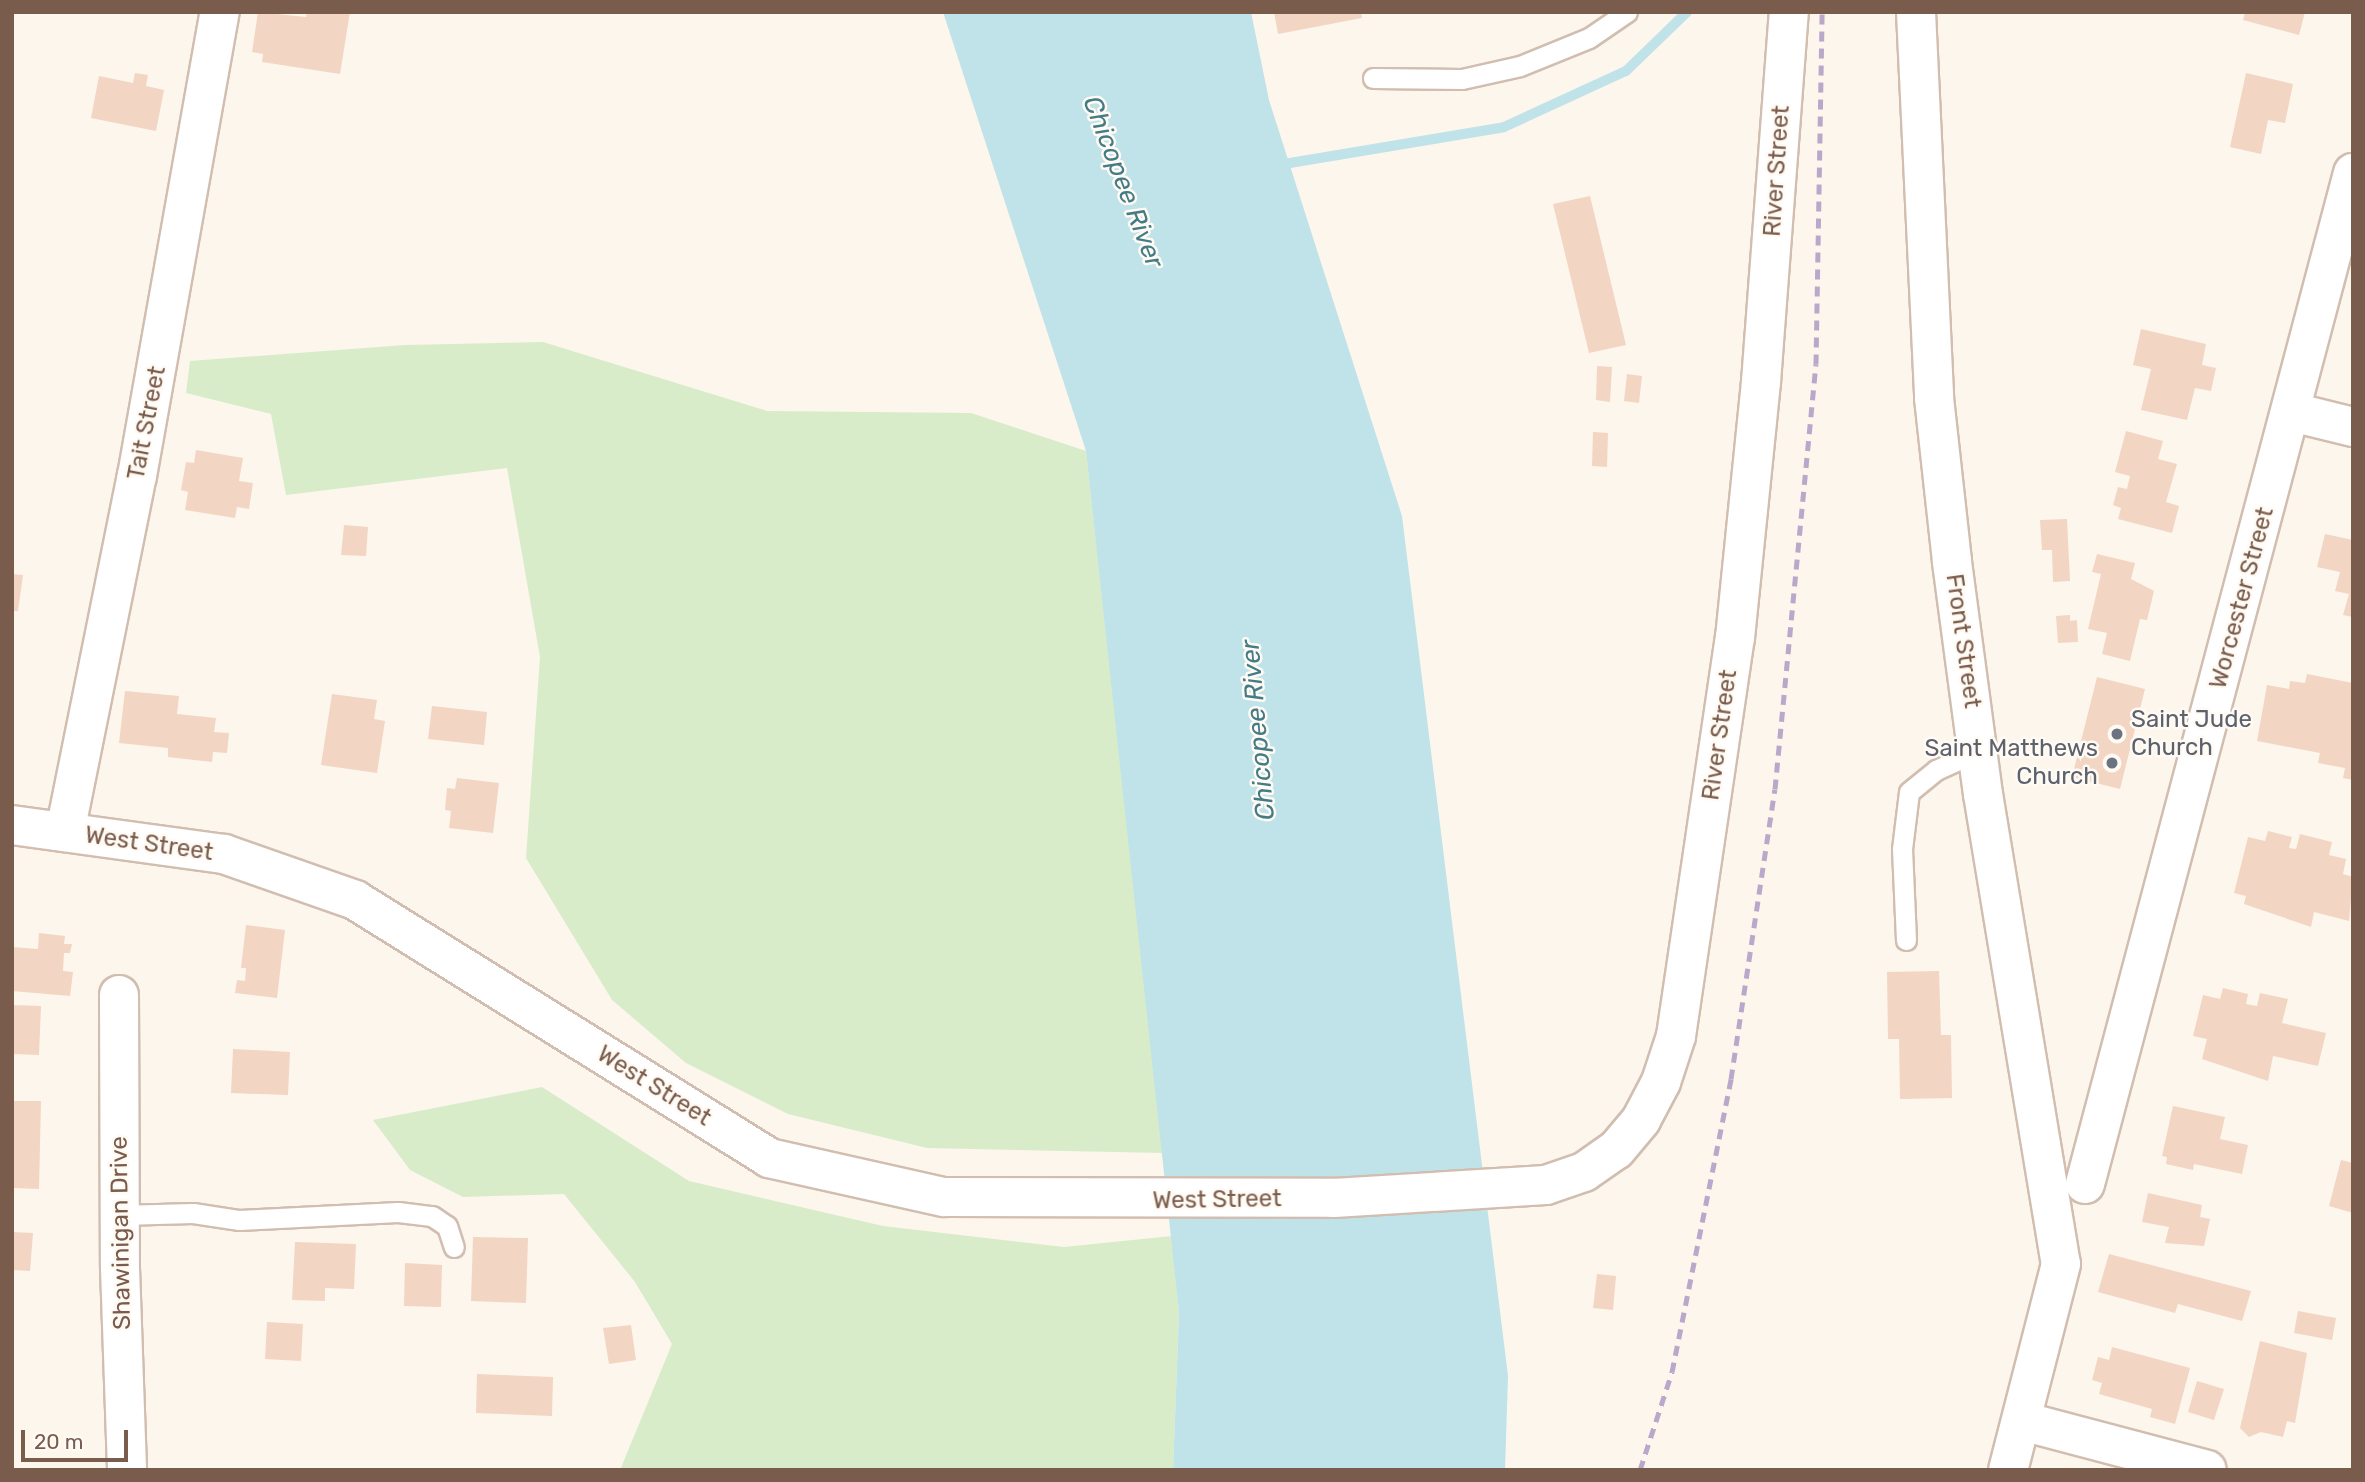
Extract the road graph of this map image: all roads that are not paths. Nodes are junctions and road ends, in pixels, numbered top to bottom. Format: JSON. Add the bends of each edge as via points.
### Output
{"nodes":[{"id":1,"x":220,"y":12,"type":"edge"},
{"id":2,"x":1627,"y":12,"type":"edge"},
{"id":3,"x":1788,"y":12,"type":"edge"},
{"id":4,"x":1916,"y":12,"type":"edge"},
{"id":5,"x":1373,"y":78,"type":"dead end"},
{"id":6,"x":2353,"y":173,"type":"edge"},
{"id":7,"x":2292,"y":412,"type":"junction"},
{"id":8,"x":2353,"y":427,"type":"edge"},
{"id":9,"x":1978,"y":751,"type":"junction"},
{"id":10,"x":12,"y":825,"type":"edge"},
{"id":11,"x":65,"y":832,"type":"junction"},
{"id":12,"x":1906,"y":940,"type":"dead end"},
{"id":13,"x":119,"y":995,"type":"dead end"},
{"id":14,"x":2085,"y":1184,"type":"dead end"},
{"id":15,"x":1334,"y":1198,"type":"joint"},
{"id":16,"x":120,"y":1214,"type":"junction"},
{"id":17,"x":454,"y":1247,"type":"dead end"},
{"id":18,"x":2022,"y":1421,"type":"junction"},
{"id":19,"x":127,"y":1470,"type":"edge"},
{"id":20,"x":2008,"y":1470,"type":"edge"},
{"id":21,"x":2207,"y":1470,"type":"edge"}],
"edges":[{"from":1,"to":11,"type":"main road","name":"Tait Street","via":[[137,476]]},
{"from":2,"to":5,"type":"lane","via":[[1589,38],[1520,66],[1462,79]]},
{"from":3,"to":15,"type":"main road","name":"River Street","via":[[1735,638],[1676,1036],[1652,1104],[1616,1150],[1567,1179],[1500,1188]]},
{"from":4,"to":9,"type":"main road","name":"Front Street","via":[[1934,398]]},
{"from":6,"to":7,"type":"main road","name":"Worcester Street"},
{"from":7,"to":8,"type":"main road"},
{"from":7,"to":14,"type":"main road","name":"Worcester Street"},
{"from":9,"to":12,"type":"lane","via":[[1936,770],[1909,792],[1902,849]]},
{"from":9,"to":18,"type":"main road","name":"Front Street","via":[[2061,1264]]},
{"from":10,"to":11,"type":"main road","name":"West Street"},
{"from":11,"to":15,"type":"main road","name":"West Street","via":[[224,854],[355,900],[769,1158],[944,1197]]},
{"from":13,"to":16,"type":"main road","name":"Shawinigan Drive"},
{"from":16,"to":17,"type":"lane","via":[[192,1213],[239,1220],[398,1212],[432,1216],[447,1226]]},
{"from":16,"to":19,"type":"main road","name":"Shawinigan Drive"},
{"from":18,"to":20,"type":"main road"},
{"from":18,"to":21,"type":"main road"}]}
